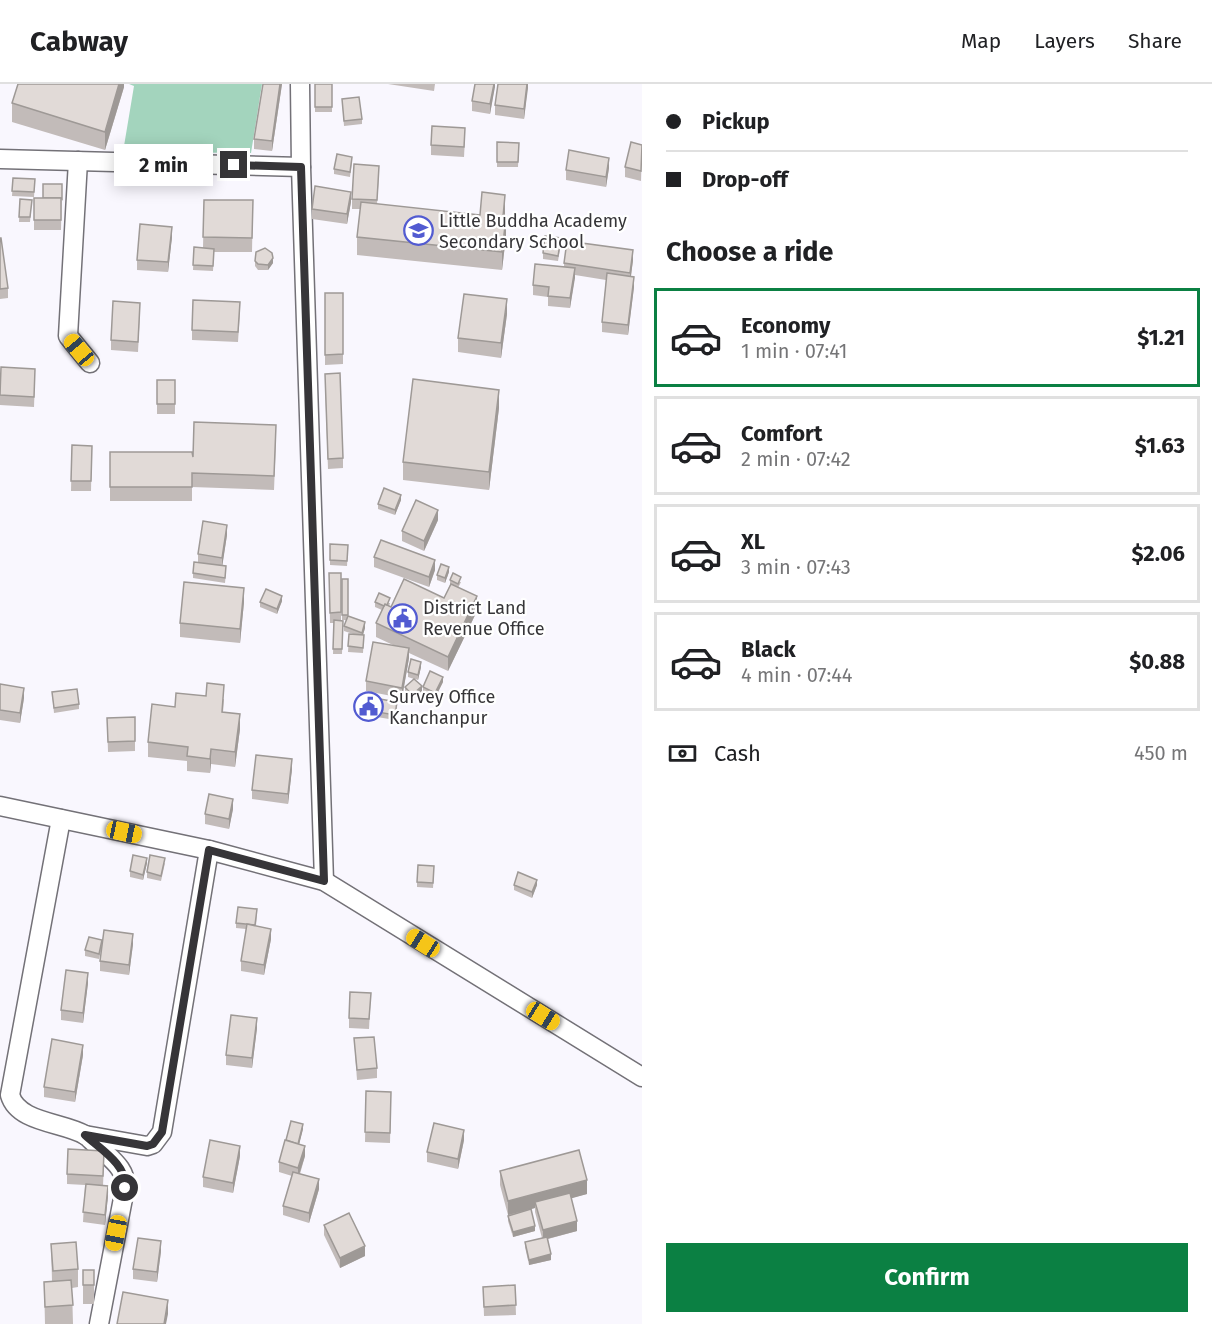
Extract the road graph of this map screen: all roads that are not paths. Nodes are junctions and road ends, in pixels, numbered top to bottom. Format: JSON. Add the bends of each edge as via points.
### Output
{"nodes":[{"id":1,"x":300,"y":84,"type":"edge"},
{"id":2,"x":0,"y":159,"type":"edge"},
{"id":3,"x":78,"y":161,"type":"junction"},
{"id":4,"x":301,"y":167,"type":"junction"},
{"id":5,"x":90,"y":363,"type":"dead end"},
{"id":6,"x":0,"y":806,"type":"edge"},
{"id":7,"x":61,"y":819,"type":"junction"},
{"id":8,"x":209,"y":850,"type":"junction"},
{"id":9,"x":324,"y":881,"type":"junction"},
{"id":10,"x":642,"y":1077,"type":"edge"},
{"id":11,"x":85,"y":1135,"type":"junction"},
{"id":12,"x":99,"y":1324,"type":"edge"}],
"edges":[{"from":1,"to":4,"type":"street"},
{"from":2,"to":3,"type":"street"},
{"from":3,"to":4,"type":"street"},
{"from":3,"to":5,"type":"street","via":[[68,336]]},
{"from":4,"to":9,"type":"street"},
{"from":6,"to":7,"type":"street"},
{"from":7,"to":8,"type":"street"},
{"from":7,"to":11,"type":"street","via":[[10,1095],[25,1114]]},
{"from":8,"to":9,"type":"street"},
{"from":8,"to":11,"type":"street","via":[[162,1132],[147,1146]]},
{"from":9,"to":10,"type":"street"},
{"from":11,"to":12,"type":"street","via":[[120,1167],[126,1182]]}]}
